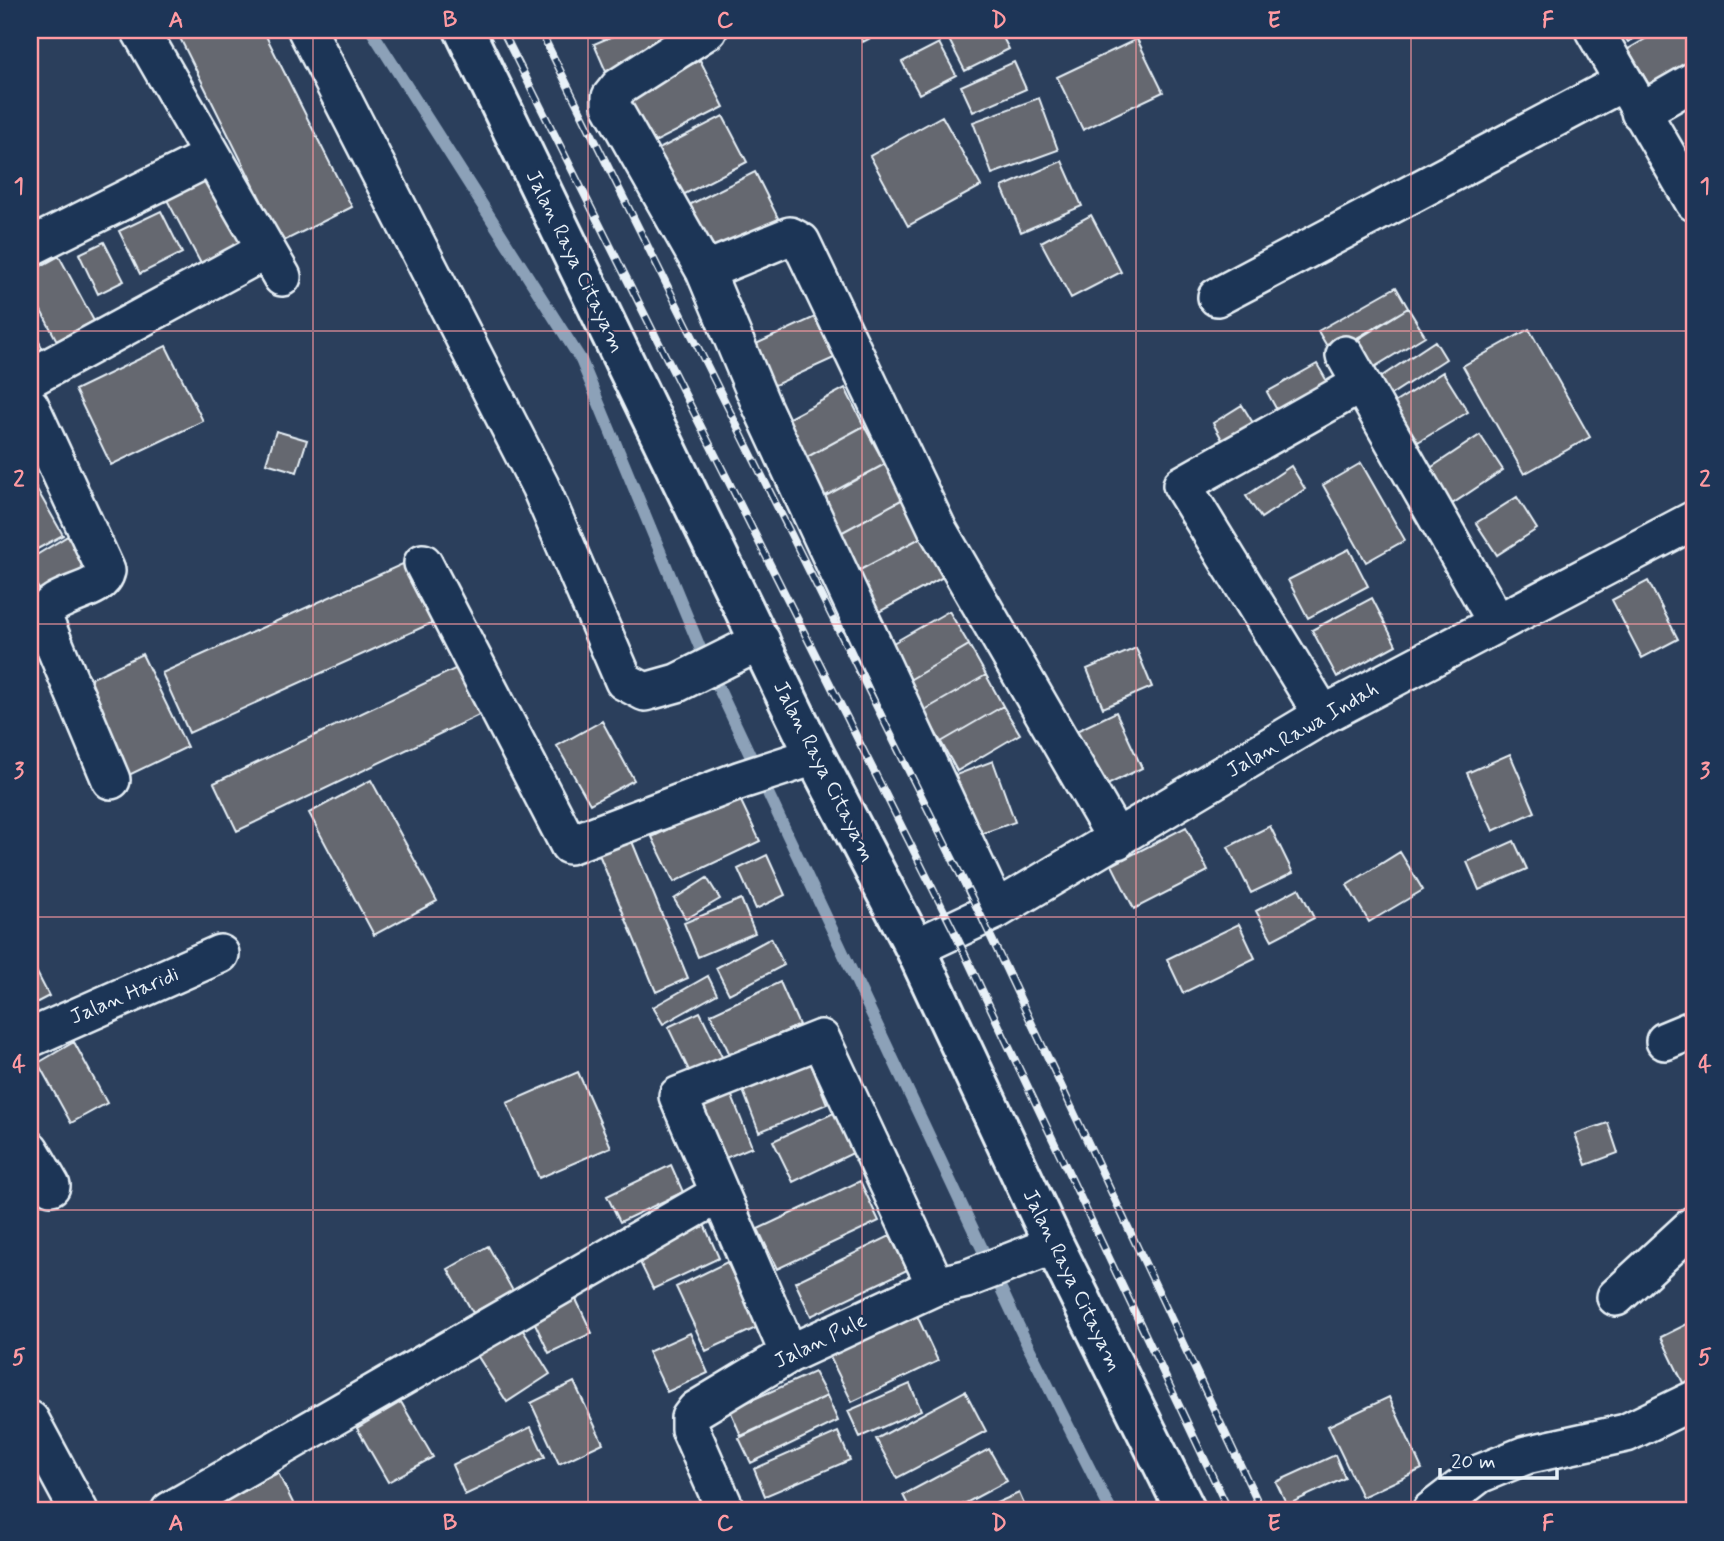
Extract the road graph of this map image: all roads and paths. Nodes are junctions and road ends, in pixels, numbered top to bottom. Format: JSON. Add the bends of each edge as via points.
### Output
{"nodes":[{"id":1,"x":140,"y":30,"type":"edge"},
{"id":2,"x":307,"y":30,"type":"edge"},
{"id":3,"x":464,"y":30,"type":"edge"},
{"id":4,"x":708,"y":30,"type":"edge"},
{"id":5,"x":1594,"y":30,"type":"edge"},
{"id":6,"x":1694,"y":82,"type":"edge"},
{"id":7,"x":1632,"y":97,"type":"junction"},
{"id":8,"x":212,"y":156,"type":"junction"},
{"id":9,"x":1694,"y":202,"type":"edge"},
{"id":10,"x":30,"y":247,"type":"edge"},
{"id":11,"x":705,"y":271,"type":"junction"},
{"id":12,"x":1217,"y":297,"type":"dead end"},
{"id":13,"x":30,"y":379,"type":"edge"},
{"id":14,"x":30,"y":406,"type":"edge"},
{"id":15,"x":38,"y":452,"type":"edge"},
{"id":16,"x":1692,"y":527,"type":"edge"},
{"id":17,"x":423,"y":563,"type":"dead end"},
{"id":18,"x":1496,"y":621,"type":"junction"},
{"id":19,"x":746,"y":648,"type":"junction"},
{"id":20,"x":1323,"y":715,"type":"junction"},
{"id":21,"x":798,"y":762,"type":"junction"},
{"id":22,"x":111,"y":780,"type":"dead end"},
{"id":23,"x":1117,"y":840,"type":"junction"},
{"id":24,"x":996,"y":909,"type":"junction"},
{"id":25,"x":915,"y":948,"type":"junction"},
{"id":26,"x":220,"y":954,"type":"dead end"},
{"id":27,"x":30,"y":1038,"type":"edge"},
{"id":28,"x":30,"y":1150,"type":"edge"},
{"id":29,"x":51,"y":1186,"type":"dead end"},
{"id":30,"x":719,"y":1194,"type":"junction"},
{"id":31,"x":1694,"y":1225,"type":"edge"},
{"id":32,"x":1054,"y":1245,"type":"junction"},
{"id":33,"x":951,"y":1282,"type":"junction"},
{"id":34,"x":1616,"y":1297,"type":"dead end"},
{"id":35,"x":789,"y":1354,"type":"junction"},
{"id":36,"x":1694,"y":1400,"type":"edge"},
{"id":37,"x":30,"y":1420,"type":"edge"},
{"id":38,"x":1444,"y":1508,"type":"edge"},
{"id":39,"x":79,"y":1511,"type":"edge"},
{"id":40,"x":170,"y":1511,"type":"edge"},
{"id":41,"x":726,"y":1511,"type":"edge"},
{"id":42,"x":1185,"y":1511,"type":"edge"}],
"edges":[{"from":1,"to":8,"type":"street"},
{"from":2,"to":19,"type":"street","via":[[540,486],[624,681],[645,692],[677,683]]},
{"from":3,"to":19,"type":"main road","name":"Jalan Raya Citayam"},
{"from":4,"to":11,"type":"street","via":[[619,87],[611,97],[619,122]]},
{"from":5,"to":7,"type":"street"},
{"from":6,"to":7,"type":"street"},
{"from":7,"to":9,"type":"street"},
{"from":7,"to":12,"type":"street"},
{"from":8,"to":10,"type":"street"},
{"from":8,"to":13,"type":"street","via":[[274,264]]},
{"from":11,"to":23,"type":"street","via":[[790,236],[801,242],[938,530]]},
{"from":11,"to":24,"type":"street","via":[[762,407]]},
{"from":14,"to":15,"type":"street"},
{"from":15,"to":22,"type":"street","via":[[106,571],[98,583],[52,604],[43,618]]},
{"from":16,"to":18,"type":"street","name":"Jalan Rawa Indah"},
{"from":17,"to":21,"type":"street","via":[[569,845]]},
{"from":18,"to":20,"type":"street","name":"Jalan Rawa Indah"},
{"from":18,"to":20,"type":"street","via":[[1353,370],[1182,485]]},
{"from":19,"to":21,"type":"main road","name":"Jalan Raya Citayam"},
{"from":20,"to":23,"type":"street","name":"Jalan Rawa Indah"},
{"from":21,"to":25,"type":"main road","name":"Jalan Raya Citayam"},
{"from":23,"to":24,"type":"street","name":"Jalan Rawa Indah"},
{"from":24,"to":25,"type":"street","name":"Jalan Rawa Indah"},
{"from":25,"to":32,"type":"main road","name":"Jalan Raya Citayam"},
{"from":26,"to":27,"type":"street","name":"Jalan Haridi"},
{"from":28,"to":29,"type":"street"},
{"from":30,"to":33,"type":"street","via":[[678,1096],[821,1039]]},
{"from":30,"to":35,"type":"street"},
{"from":30,"to":40,"type":"street"},
{"from":31,"to":34,"type":"street"},
{"from":32,"to":33,"type":"street","name":"Jalan Pule"},
{"from":32,"to":42,"type":"main road","name":"Jalan Raya Citayam"},
{"from":33,"to":35,"type":"street","name":"Jalan Pule"},
{"from":35,"to":41,"type":"street","name":"Jalan Pule","via":[[690,1418],[690,1429]]},
{"from":36,"to":38,"type":"street","via":[[1626,1433],[1526,1455],[1479,1474]]},
{"from":37,"to":39,"type":"street"}]}
